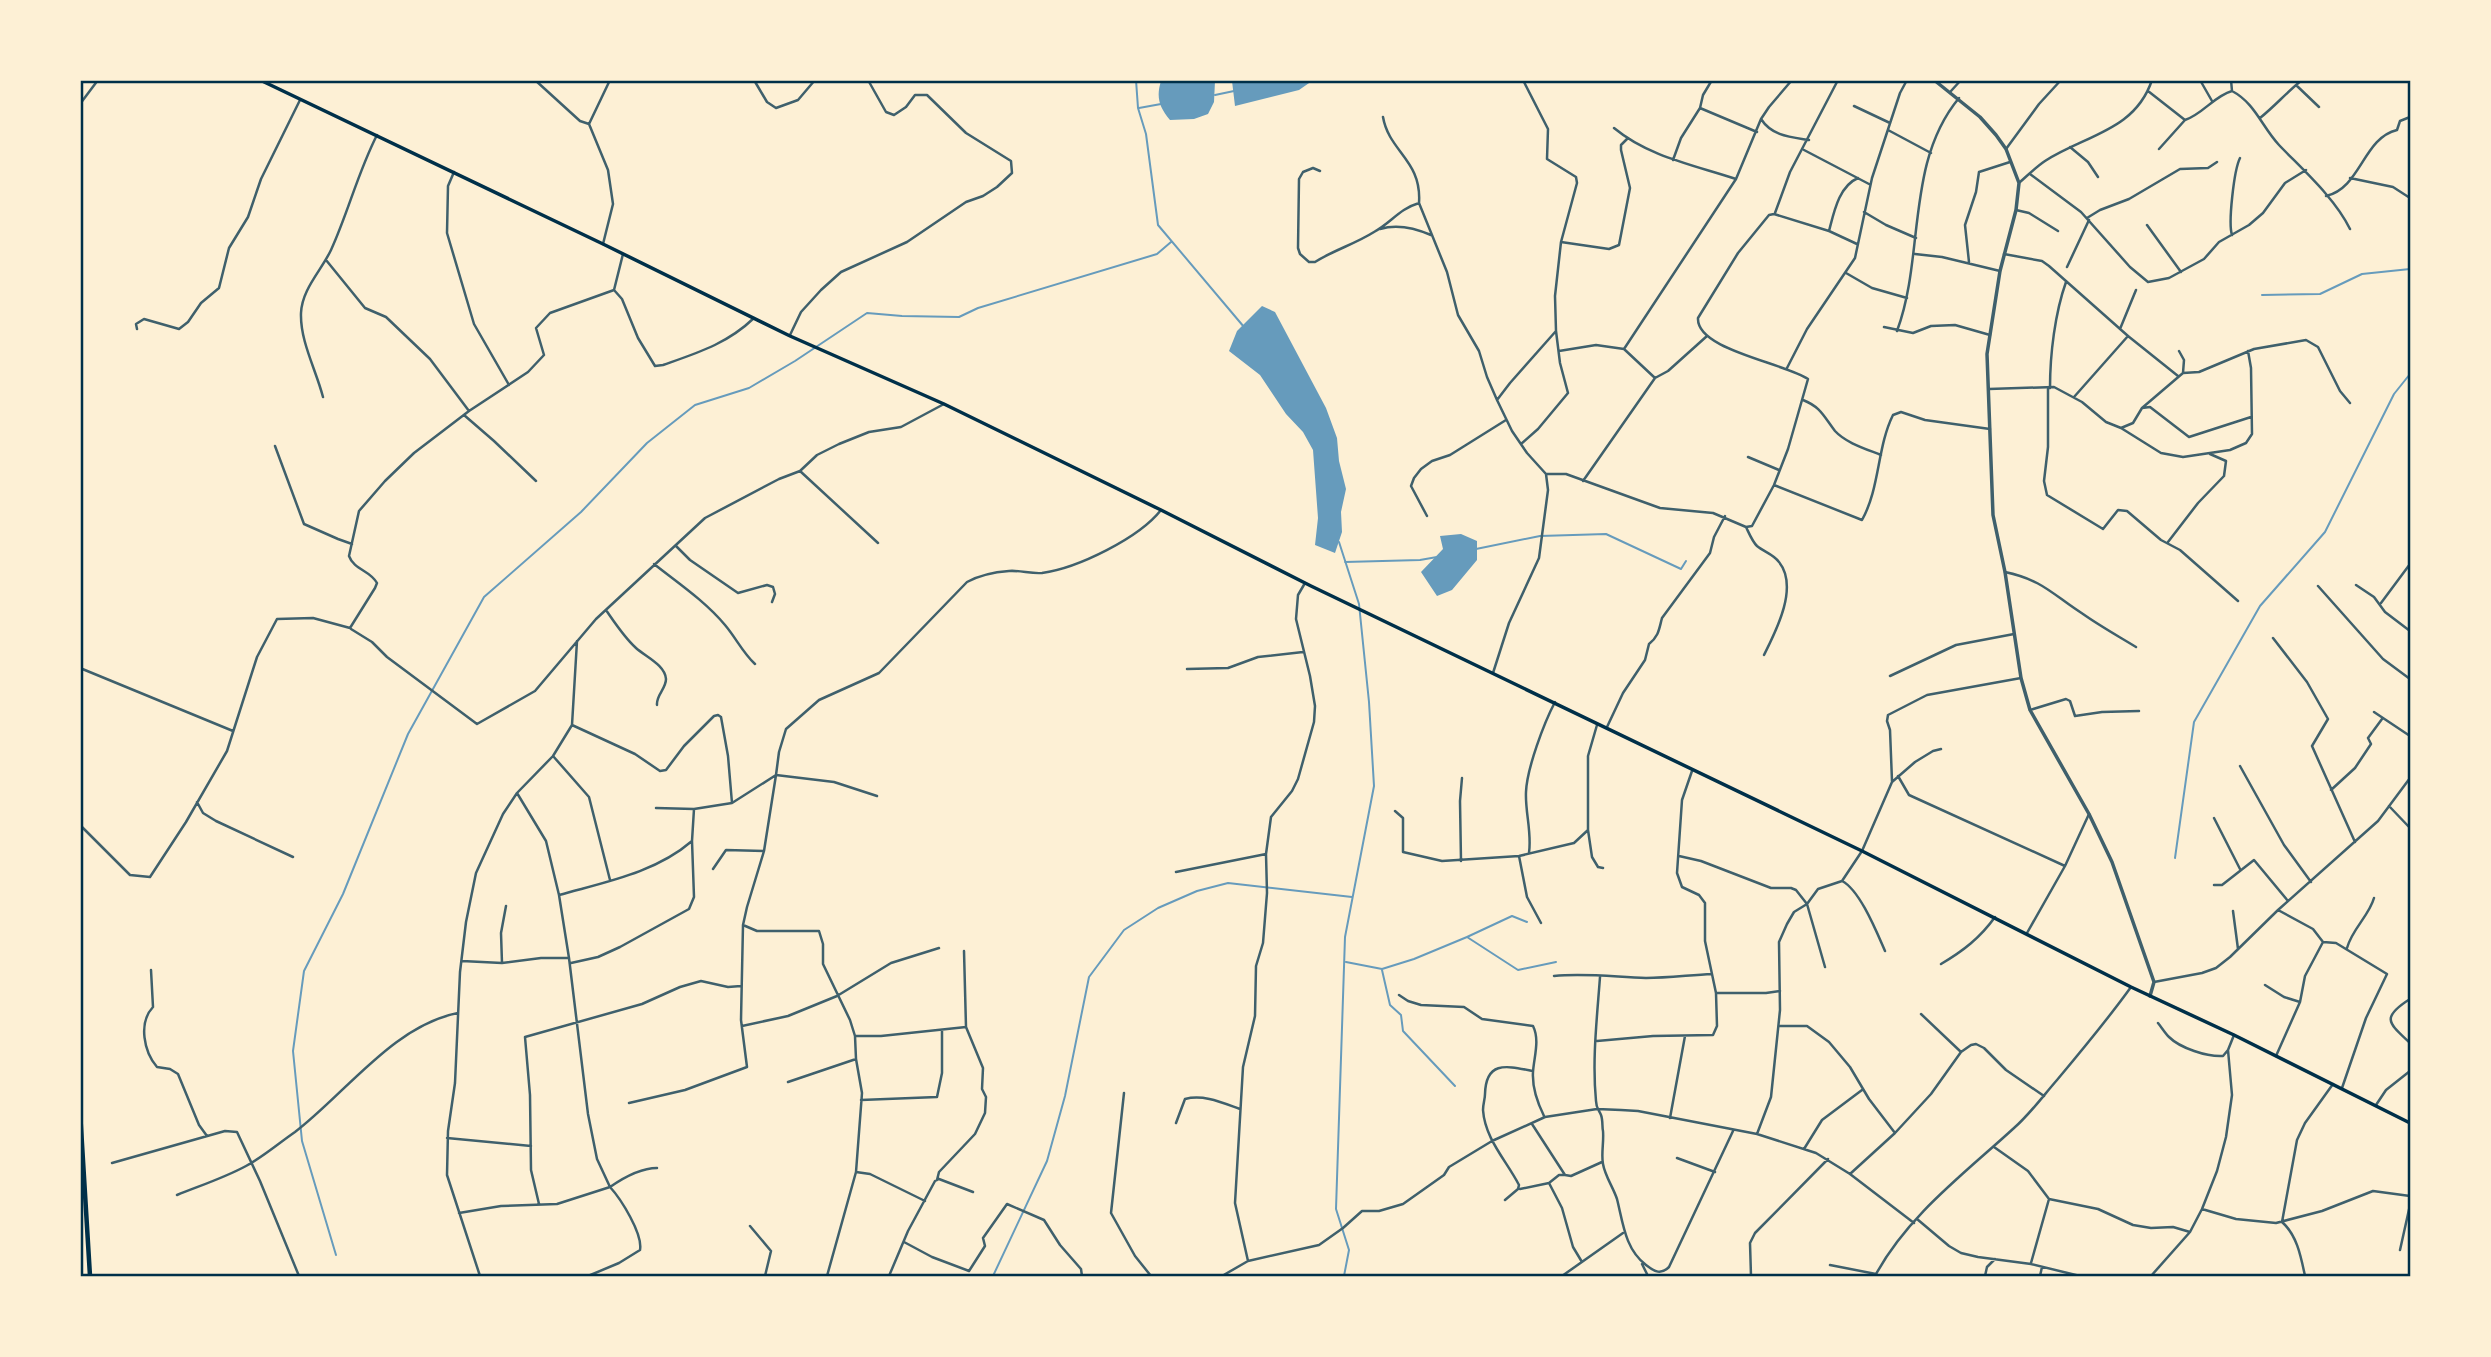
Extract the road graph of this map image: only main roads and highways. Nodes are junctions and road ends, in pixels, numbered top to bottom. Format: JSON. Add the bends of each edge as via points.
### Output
{"nodes":[{"id":1,"x":260,"y":80,"type":"edge"},
{"id":2,"x":80,"y":1111,"type":"edge"},
{"id":3,"x":2410,"y":1123,"type":"edge"},
{"id":4,"x":90,"y":1276,"type":"edge"}],
"edges":[{"from":1,"to":3,"type":"main road","via":[[790,336],[944,404]]},
{"from":2,"to":4,"type":"highway"}]}
